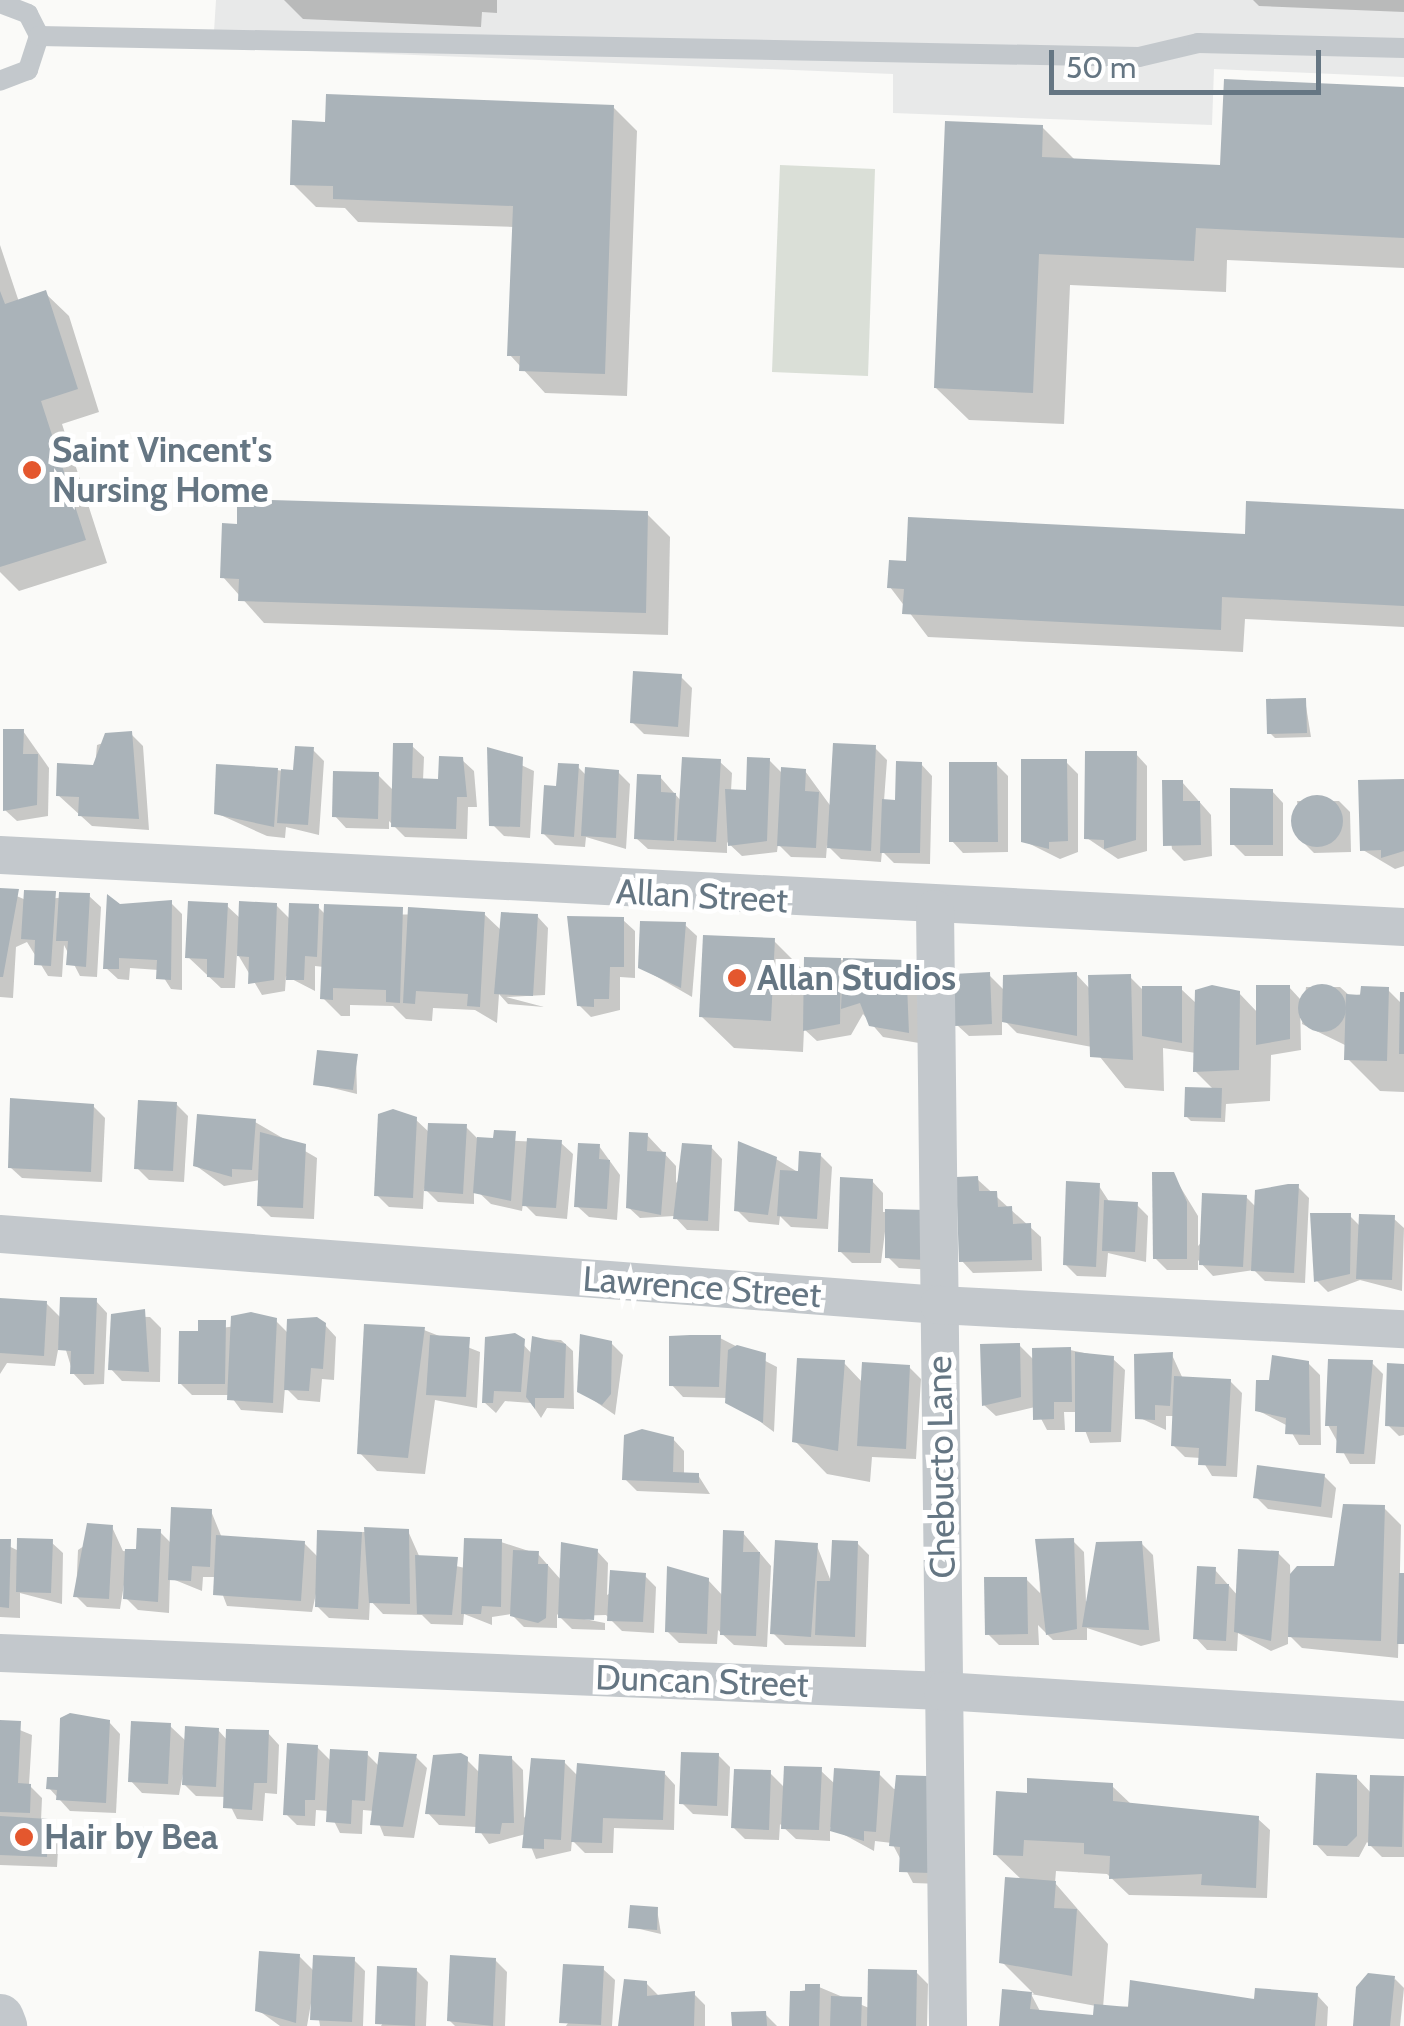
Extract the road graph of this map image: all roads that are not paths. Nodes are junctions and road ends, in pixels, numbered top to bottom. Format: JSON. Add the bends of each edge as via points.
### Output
{"nodes":[{"id":1,"x":11,"y":3,"type":"edge"},
{"id":2,"x":40,"y":36,"type":"junction"},
{"id":3,"x":1404,"y":48,"type":"edge"},
{"id":4,"x":0,"y":81,"type":"edge"},
{"id":5,"x":0,"y":855,"type":"edge"},
{"id":6,"x":936,"y":909,"type":"junction"},
{"id":7,"x":1404,"y":927,"type":"edge"},
{"id":8,"x":0,"y":1234,"type":"edge"},
{"id":9,"x":938,"y":1305,"type":"junction"},
{"id":10,"x":1404,"y":1329,"type":"edge"},
{"id":11,"x":0,"y":1654,"type":"edge"},
{"id":12,"x":944,"y":1691,"type":"junction"},
{"id":13,"x":1404,"y":1720,"type":"edge"},
{"id":14,"x":0,"y":2018,"type":"edge"},
{"id":15,"x":3,"y":2026,"type":"edge"},
{"id":16,"x":948,"y":2026,"type":"edge"}],
"edges":[{"from":1,"to":2,"type":"lane"},
{"from":2,"to":3,"type":"lane","via":[[1139,58],[1198,43]]},
{"from":2,"to":4,"type":"lane","via":[[28,70]]},
{"from":5,"to":6,"type":"street","name":"Allan Street"},
{"from":6,"to":7,"type":"street","name":"Allan Street"},
{"from":6,"to":9,"type":"street","name":"Chebucto Lane"},
{"from":8,"to":9,"type":"street","name":"Lawrence Street"},
{"from":9,"to":10,"type":"street","name":"Lawrence Street"},
{"from":9,"to":12,"type":"street","name":"Chebucto Lane"},
{"from":11,"to":12,"type":"street","name":"Duncan Street"},
{"from":12,"to":13,"type":"street","name":"Duncan Street"},
{"from":12,"to":16,"type":"street","name":"Chebucto Lane"},
{"from":14,"to":15,"type":"street"}]}
